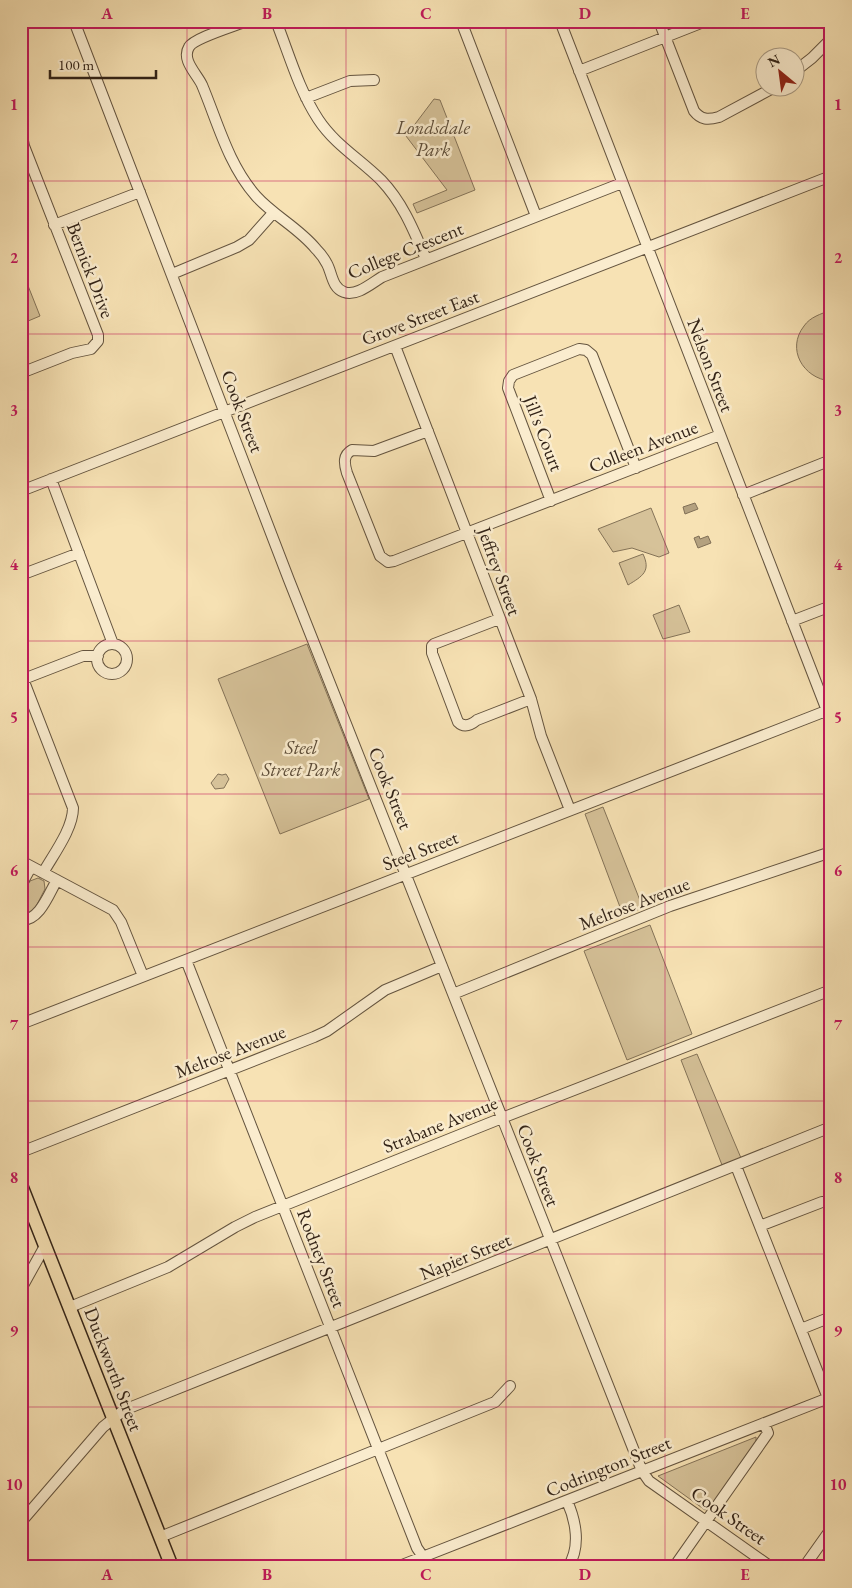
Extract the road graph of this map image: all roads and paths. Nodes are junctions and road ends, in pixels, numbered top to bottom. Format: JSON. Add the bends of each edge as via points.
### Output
{"nodes":[{"id":1,"x":74,"y":21,"type":"edge"},
{"id":2,"x":247,"y":21,"type":"edge"},
{"id":3,"x":276,"y":21,"type":"edge"},
{"id":4,"x":461,"y":21,"type":"edge"},
{"id":5,"x":560,"y":21,"type":"edge"},
{"id":6,"x":660,"y":21,"type":"edge"},
{"id":7,"x":706,"y":21,"type":"edge"},
{"id":8,"x":666,"y":38,"type":"junction"},
{"id":9,"x":831,"y":38,"type":"edge"},
{"id":10,"x":804,"y":64,"type":"edge"},
{"id":11,"x":579,"y":71,"type":"junction"},
{"id":12,"x":374,"y":80,"type":"dead end"},
{"id":13,"x":306,"y":98,"type":"junction"},
{"id":14,"x":754,"y":98,"type":"edge"},
{"id":15,"x":21,"y":132,"type":"edge"},
{"id":16,"x":831,"y":176,"type":"edge"},
{"id":17,"x":622,"y":183,"type":"junction"},
{"id":18,"x":140,"y":192,"type":"junction"},
{"id":19,"x":273,"y":213,"type":"junction"},
{"id":20,"x":536,"y":216,"type":"junction"},
{"id":21,"x":54,"y":225,"type":"junction"},
{"id":22,"x":647,"y":248,"type":"junction"},
{"id":23,"x":426,"y":259,"type":"junction"},
{"id":24,"x":172,"y":274,"type":"junction"},
{"id":25,"x":395,"y":346,"type":"junction"},
{"id":26,"x":21,"y":373,"type":"edge"},
{"id":27,"x":225,"y":412,"type":"junction"},
{"id":28,"x":428,"y":431,"type":"junction"},
{"id":29,"x":720,"y":435,"type":"junction"},
{"id":30,"x":830,"y":463,"type":"edge"},
{"id":31,"x":636,"y":468,"type":"junction"},
{"id":32,"x":51,"y":479,"type":"junction"},
{"id":33,"x":21,"y":491,"type":"edge"},
{"id":34,"x":743,"y":495,"type":"junction"},
{"id":35,"x":551,"y":500,"type":"junction"},
{"id":36,"x":467,"y":533,"type":"junction"},
{"id":37,"x":79,"y":552,"type":"junction"},
{"id":38,"x":21,"y":575,"type":"edge"},
{"id":39,"x":831,"y":606,"type":"edge"},
{"id":40,"x":499,"y":619,"type":"junction"},
{"id":41,"x":792,"y":622,"type":"junction"},
{"id":42,"x":113,"y":644,"type":"junction"},
{"id":43,"x":98,"y":656,"type":"junction"},
{"id":44,"x":22,"y":680,"type":"edge"},
{"id":45,"x":531,"y":699,"type":"junction"},
{"id":46,"x":829,"y":710,"type":"edge"},
{"id":47,"x":831,"y":721,"type":"edge"},
{"id":48,"x":570,"y":810,"type":"junction"},
{"id":49,"x":831,"y":852,"type":"edge"},
{"id":50,"x":26,"y":864,"type":"edge"},
{"id":51,"x":44,"y":873,"type":"junction"},
{"id":52,"x":406,"y":874,"type":"junction"},
{"id":53,"x":57,"y":880,"type":"junction"},
{"id":54,"x":21,"y":885,"type":"edge"},
{"id":55,"x":21,"y":920,"type":"edge"},
{"id":56,"x":186,"y":960,"type":"junction"},
{"id":57,"x":442,"y":966,"type":"junction"},
{"id":58,"x":143,"y":976,"type":"junction"},
{"id":59,"x":831,"y":990,"type":"edge"},
{"id":60,"x":453,"y":994,"type":"junction"},
{"id":61,"x":21,"y":1024,"type":"edge"},
{"id":62,"x":229,"y":1070,"type":"junction"},
{"id":63,"x":502,"y":1118,"type":"junction"},
{"id":64,"x":831,"y":1127,"type":"edge"},
{"id":65,"x":21,"y":1152,"type":"edge"},
{"id":66,"x":736,"y":1166,"type":"junction"},
{"id":67,"x":21,"y":1185,"type":"edge"},
{"id":68,"x":831,"y":1202,"type":"edge"},
{"id":69,"x":282,"y":1206,"type":"junction"},
{"id":70,"x":760,"y":1226,"type":"junction"},
{"id":71,"x":550,"y":1241,"type":"junction"},
{"id":72,"x":46,"y":1246,"type":"junction"},
{"id":73,"x":21,"y":1289,"type":"edge"},
{"id":74,"x":70,"y":1306,"type":"junction"},
{"id":75,"x":831,"y":1317,"type":"edge"},
{"id":76,"x":330,"y":1328,"type":"junction"},
{"id":77,"x":801,"y":1328,"type":"junction"},
{"id":78,"x":510,"y":1386,"type":"dead end"},
{"id":79,"x":830,"y":1398,"type":"edge"},
{"id":80,"x":114,"y":1419,"type":"junction"},
{"id":81,"x":764,"y":1423,"type":"junction"},
{"id":82,"x":378,"y":1448,"type":"junction"},
{"id":83,"x":642,"y":1471,"type":"junction"},
{"id":84,"x":566,"y":1501,"type":"junction"},
{"id":85,"x":707,"y":1521,"type":"junction"},
{"id":86,"x":21,"y":1522,"type":"edge"},
{"id":87,"x":831,"y":1529,"type":"edge"},
{"id":88,"x":160,"y":1536,"type":"junction"},
{"id":89,"x":423,"y":1556,"type":"junction"},
{"id":90,"x":172,"y":1567,"type":"edge"},
{"id":91,"x":397,"y":1567,"type":"edge"},
{"id":92,"x":430,"y":1567,"type":"edge"},
{"id":93,"x":568,"y":1567,"type":"edge"},
{"id":94,"x":674,"y":1567,"type":"edge"},
{"id":95,"x":771,"y":1567,"type":"edge"},
{"id":96,"x":804,"y":1567,"type":"edge"}],
"edges":[{"from":1,"to":18,"type":"street","name":"Cook Street"},
{"from":2,"to":19,"type":"street","name":"College Crescent","via":[[195,40],[188,48],[187,58],[201,82],[234,164],[256,196]]},
{"from":3,"to":13,"type":"street"},
{"from":4,"to":20,"type":"street"},
{"from":5,"to":11,"type":"street","name":"Nelson Street"},
{"from":6,"to":8,"type":"street"},
{"from":7,"to":8,"type":"street"},
{"from":8,"to":11,"type":"street"},
{"from":8,"to":14,"type":"street","via":[[698,116],[711,120]]},
{"from":9,"to":10,"type":"street"},
{"from":11,"to":17,"type":"street","name":"Nelson Street"},
{"from":12,"to":13,"type":"street","via":[[350,81]]},
{"from":13,"to":23,"type":"street","via":[[338,143],[379,179],[396,199],[409,219]]},
{"from":15,"to":21,"type":"street","name":"Bernick Drive"},
{"from":16,"to":22,"type":"street","name":"Grove Street East"},
{"from":17,"to":20,"type":"street","name":"College Crescent"},
{"from":17,"to":22,"type":"street","name":"Nelson Street"},
{"from":18,"to":21,"type":"street"},
{"from":18,"to":24,"type":"street","name":"Cook Street"},
{"from":19,"to":23,"type":"street","name":"College Crescent","via":[[314,246],[342,292],[355,292]]},
{"from":19,"to":24,"type":"street","via":[[249,240]]},
{"from":20,"to":23,"type":"street","name":"College Crescent"},
{"from":21,"to":26,"type":"street","name":"Bernick Drive","via":[[98,341],[91,349]]},
{"from":22,"to":25,"type":"street","name":"Grove Street East"},
{"from":22,"to":29,"type":"street","name":"Nelson Street"},
{"from":24,"to":27,"type":"street","name":"Cook Street"},
{"from":25,"to":27,"type":"street","name":"Grove Street East"},
{"from":25,"to":28,"type":"street","name":"Jeffrey Street"},
{"from":27,"to":32,"type":"street","name":"Grove Street East"},
{"from":27,"to":52,"type":"street","name":"Cook Street"},
{"from":28,"to":36,"type":"street","name":"Jeffrey Street"},
{"from":28,"to":36,"type":"street","name":"Colleen Avenue","via":[[374,451],[352,450],[346,454],[345,466],[383,560],[394,562]]},
{"from":29,"to":31,"type":"street","name":"Colleen Avenue"},
{"from":29,"to":34,"type":"street","name":"Nelson Street"},
{"from":30,"to":34,"type":"street"},
{"from":31,"to":35,"type":"street","name":"Colleen Avenue"},
{"from":31,"to":35,"type":"street","name":"Jill's Court","via":[[592,354],[579,349],[513,376],[509,381],[508,388]]},
{"from":32,"to":33,"type":"street","name":"Grove Street East"},
{"from":32,"to":37,"type":"street"},
{"from":34,"to":41,"type":"street","name":"Nelson Street"},
{"from":35,"to":36,"type":"street","name":"Colleen Avenue"},
{"from":36,"to":40,"type":"street","name":"Jeffrey Street"},
{"from":37,"to":38,"type":"street"},
{"from":37,"to":42,"type":"street"},
{"from":39,"to":41,"type":"street"},
{"from":40,"to":45,"type":"street","name":"Jeffrey Street"},
{"from":40,"to":45,"type":"street","via":[[432,646],[432,654],[458,722],[470,725]]},
{"from":41,"to":46,"type":"street","name":"Nelson Street"},
{"from":42,"to":43,"type":"street","via":[[105,646]]},
{"from":42,"to":43,"type":"street","via":[[122,648],[127,657],[121,670],[106,672],[99,666]]},
{"from":43,"to":44,"type":"street","via":[[83,656]]},
{"from":44,"to":51,"type":"street","via":[[73,808],[68,828]]},
{"from":45,"to":48,"type":"street","name":"Jeffrey Street","via":[[541,736]]},
{"from":46,"to":47,"type":"street","name":"Nelson Street"},
{"from":46,"to":48,"type":"street","name":"Steel Street"},
{"from":48,"to":52,"type":"street","name":"Steel Street"},
{"from":49,"to":60,"type":"street","name":"Melrose Avenue","via":[[670,906]]},
{"from":50,"to":51,"type":"street"},
{"from":50,"to":54,"type":"street"},
{"from":51,"to":53,"type":"street"},
{"from":52,"to":56,"type":"street","name":"Steel Street"},
{"from":52,"to":57,"type":"street","name":"Cook Street"},
{"from":53,"to":55,"type":"street","via":[[34,916],[27,921]]},
{"from":53,"to":58,"type":"street","via":[[113,910]]},
{"from":56,"to":58,"type":"street","name":"Steel Street"},
{"from":56,"to":62,"type":"street","name":"Rodney Street"},
{"from":57,"to":60,"type":"street","name":"Cook Street"},
{"from":57,"to":62,"type":"street","name":"Melrose Avenue","via":[[385,990],[321,1034]]},
{"from":58,"to":61,"type":"street","name":"Steel Street"},
{"from":59,"to":63,"type":"street","name":"Strabane Avenue"},
{"from":60,"to":63,"type":"street","name":"Cook Street"},
{"from":62,"to":65,"type":"street","name":"Melrose Avenue"},
{"from":62,"to":69,"type":"street","name":"Rodney Street"},
{"from":63,"to":69,"type":"street","name":"Strabane Avenue"},
{"from":63,"to":71,"type":"street","name":"Cook Street"},
{"from":64,"to":66,"type":"street","name":"Napier Street"},
{"from":66,"to":70,"type":"street"},
{"from":66,"to":71,"type":"street","name":"Napier Street"},
{"from":67,"to":72,"type":"main road","name":"Duckworth Street"},
{"from":68,"to":70,"type":"street","via":[[822,1202]]},
{"from":69,"to":74,"type":"street","name":"Strabane Avenue","via":[[235,1227],[168,1267]]},
{"from":69,"to":76,"type":"street","name":"Rodney Street"},
{"from":70,"to":77,"type":"street"},
{"from":71,"to":76,"type":"street","name":"Napier Street"},
{"from":71,"to":83,"type":"street","name":"Cook Street"},
{"from":72,"to":73,"type":"street"},
{"from":72,"to":74,"type":"main road","name":"Duckworth Street"},
{"from":74,"to":80,"type":"main road","name":"Duckworth Street"},
{"from":75,"to":77,"type":"street"},
{"from":76,"to":80,"type":"street","name":"Napier Street","via":[[124,1410]]},
{"from":76,"to":82,"type":"street","name":"Rodney Street"},
{"from":77,"to":79,"type":"street"},
{"from":78,"to":82,"type":"street","via":[[495,1402]]},
{"from":79,"to":81,"type":"street","name":"Codrington Street"},
{"from":80,"to":86,"type":"street","name":"Napier Street","via":[[103,1427]]},
{"from":80,"to":88,"type":"main road","name":"Duckworth Street"},
{"from":81,"to":83,"type":"street","name":"Codrington Street"},
{"from":81,"to":85,"type":"street","via":[[768,1433]]},
{"from":82,"to":88,"type":"street"},
{"from":82,"to":89,"type":"street","name":"Rodney Street"},
{"from":83,"to":84,"type":"street","name":"Codrington Street"},
{"from":83,"to":85,"type":"street","name":"Cook Street","via":[[649,1481]]},
{"from":84,"to":89,"type":"street","name":"Codrington Street"},
{"from":84,"to":93,"type":"street","via":[[576,1537]]},
{"from":85,"to":94,"type":"street"},
{"from":85,"to":95,"type":"street","name":"Cook Street"},
{"from":87,"to":96,"type":"street"},
{"from":88,"to":90,"type":"main road","name":"Duckworth Street"},
{"from":89,"to":91,"type":"street","name":"Codrington Street"},
{"from":89,"to":92,"type":"street","name":"Rodney Street"}]}
